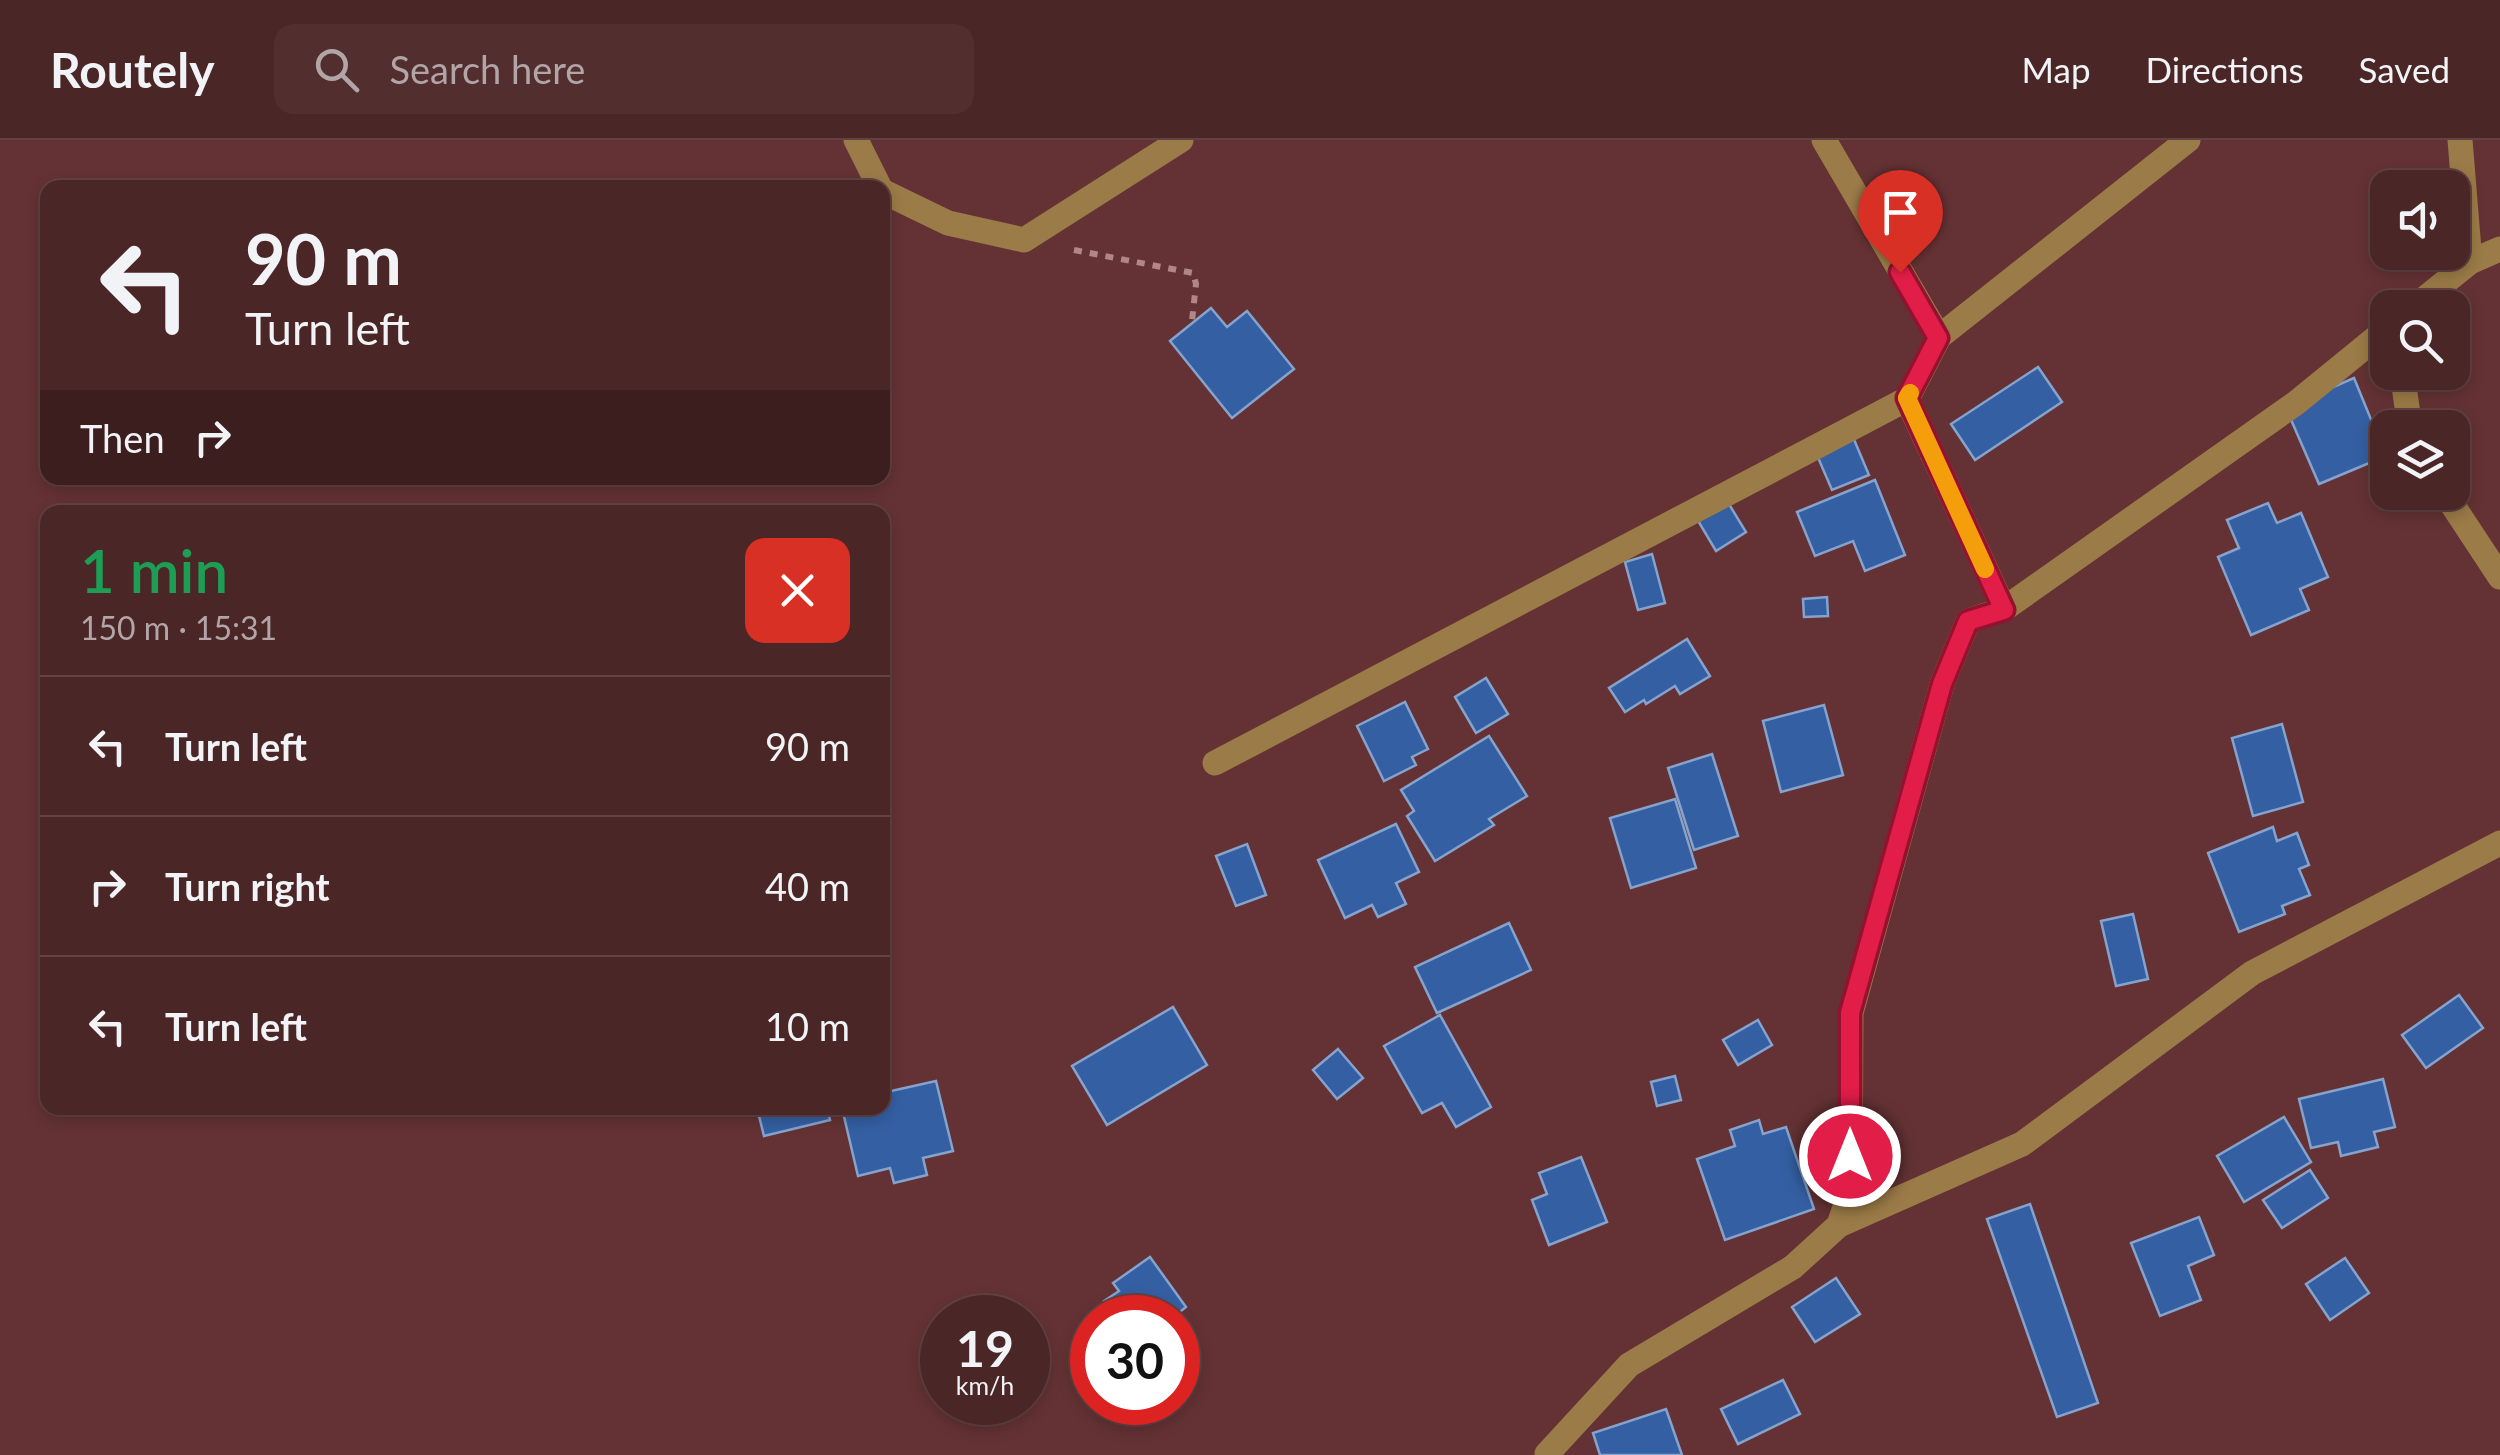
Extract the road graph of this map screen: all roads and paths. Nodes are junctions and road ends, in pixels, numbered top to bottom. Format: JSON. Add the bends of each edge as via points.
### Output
{"nodes":[{"id":1,"x":856,"y":140,"type":"edge"},
{"id":2,"x":1181,"y":140,"type":"edge"},
{"id":3,"x":1824,"y":140,"type":"edge"},
{"id":4,"x":2188,"y":140,"type":"edge"},
{"id":5,"x":2460,"y":140,"type":"edge"},
{"id":6,"x":2462,"y":170,"type":"edge"},
{"id":7,"x":876,"y":180,"type":"edge"},
{"id":8,"x":890,"y":194,"type":"edge"},
{"id":9,"x":1024,"y":240,"type":"junction"},
{"id":10,"x":2500,"y":249,"type":"edge"},
{"id":11,"x":2470,"y":262,"type":"edge"},
{"id":12,"x":2460,"y":270,"type":"edge"},
{"id":13,"x":2436,"y":290,"type":"edge"},
{"id":14,"x":1192,"y":321,"type":"dead end"},
{"id":15,"x":1938,"y":338,"type":"junction"},
{"id":16,"x":2370,"y":343,"type":"edge"},
{"id":17,"x":1907,"y":398,"type":"junction"},
{"id":18,"x":2456,"y":510,"type":"edge"},
{"id":19,"x":2500,"y":578,"type":"edge"},
{"id":20,"x":2004,"y":610,"type":"junction"},
{"id":21,"x":1215,"y":763,"type":"dead end"},
{"id":22,"x":2500,"y":843,"type":"edge"},
{"id":23,"x":1839,"y":1225,"type":"junction"},
{"id":24,"x":1547,"y":1454,"type":"edge"}],
"edges":[{"from":1,"to":7,"type":"street"},
{"from":2,"to":9,"type":"street"},
{"from":3,"to":15,"type":"street"},
{"from":4,"to":15,"type":"street"},
{"from":5,"to":6,"type":"street"},
{"from":8,"to":9,"type":"street","via":[[948,223]]},
{"from":9,"to":14,"type":"path","via":[[1193,273]]},
{"from":10,"to":11,"type":"street"},
{"from":12,"to":13,"type":"street"},
{"from":15,"to":17,"type":"street"},
{"from":16,"to":20,"type":"street","via":[[2296,403]]},
{"from":17,"to":20,"type":"street"},
{"from":17,"to":21,"type":"street"},
{"from":18,"to":19,"type":"street"},
{"from":20,"to":23,"type":"street","via":[[1968,621],[1942,684],[1850,1013],[1850,1192]]},
{"from":22,"to":23,"type":"street","via":[[2252,973],[2022,1144]]},
{"from":23,"to":24,"type":"street","via":[[1793,1267],[1629,1365]]}]}
